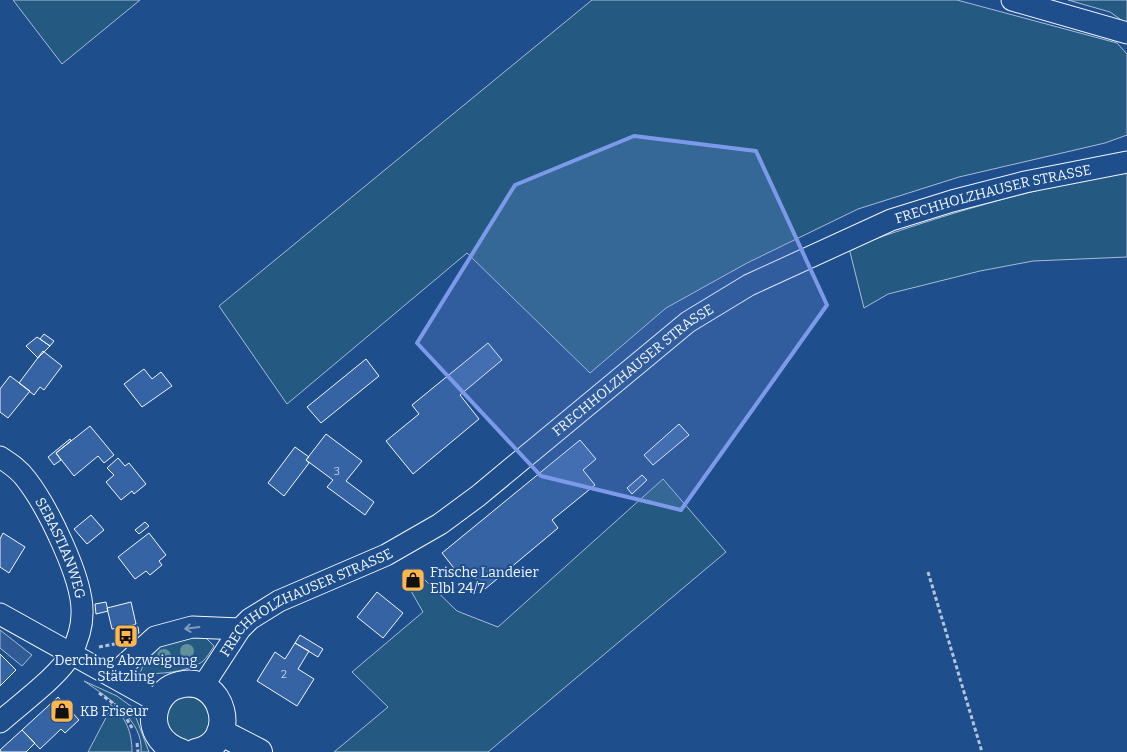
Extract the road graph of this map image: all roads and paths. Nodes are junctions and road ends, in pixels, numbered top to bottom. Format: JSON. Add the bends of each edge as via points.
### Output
{"nodes":[{"id":1,"x":1012,"y":0,"type":"edge"},
{"id":2,"x":1127,"y":33,"type":"edge"},
{"id":3,"x":1127,"y":162,"type":"edge"},
{"id":4,"x":0,"y":457,"type":"edge"},
{"id":5,"x":928,"y":572,"type":"dead end"},
{"id":6,"x":0,"y":614,"type":"edge"},
{"id":7,"x":240,"y":629,"type":"junction"},
{"id":8,"x":128,"y":641,"type":"dead end"},
{"id":9,"x":74,"y":647,"type":"junction"},
{"id":10,"x":112,"y":676,"type":"junction"},
{"id":11,"x":203,"y":686,"type":"junction"},
{"id":12,"x":91,"y":688,"type":"dead end"},
{"id":13,"x":158,"y":702,"type":"junction"},
{"id":14,"x":0,"y":722,"type":"edge"},
{"id":15,"x":220,"y":732,"type":"junction"},
{"id":16,"x":181,"y":751,"type":"edge"},
{"id":17,"x":138,"y":752,"type":"edge"},
{"id":18,"x":259,"y":752,"type":"edge"},
{"id":19,"x":982,"y":752,"type":"edge"}],
"edges":[{"from":1,"to":2,"type":"street"},
{"from":3,"to":7,"type":"street","name":"FRECHHOLZHAUSER STRASSE","via":[[1025,182],[891,220],[749,285],[688,322],[440,524],[386,555],[279,601]]},
{"from":4,"to":9,"type":"street","name":"SEBASTIANWEG","via":[[27,479],[68,555],[79,586],[82,614]]},
{"from":5,"to":19,"type":"path"},
{"from":6,"to":9,"type":"street"},
{"from":7,"to":10,"type":"street","one_way":true,"via":[[192,627],[155,636]]},
{"from":7,"to":11,"type":"street","name":"FRECHHOLZHAUSER STRASSE"},
{"from":8,"to":9,"type":"path","via":[[97,647]]},
{"from":9,"to":10,"type":"street"},
{"from":9,"to":14,"type":"street","via":[[62,667]]},
{"from":10,"to":13,"type":"street"},
{"from":11,"to":13,"type":"main road","via":[[178,685]]},
{"from":11,"to":15,"type":"main road","via":[[221,706],[223,724]]},
{"from":12,"to":17,"type":"path","via":[[121,709],[136,735]]},
{"from":13,"to":16,"type":"main road","via":[[154,711],[160,738]]},
{"from":15,"to":16,"type":"main road","via":[[209,747]]},
{"from":15,"to":18,"type":"main road"}]}
